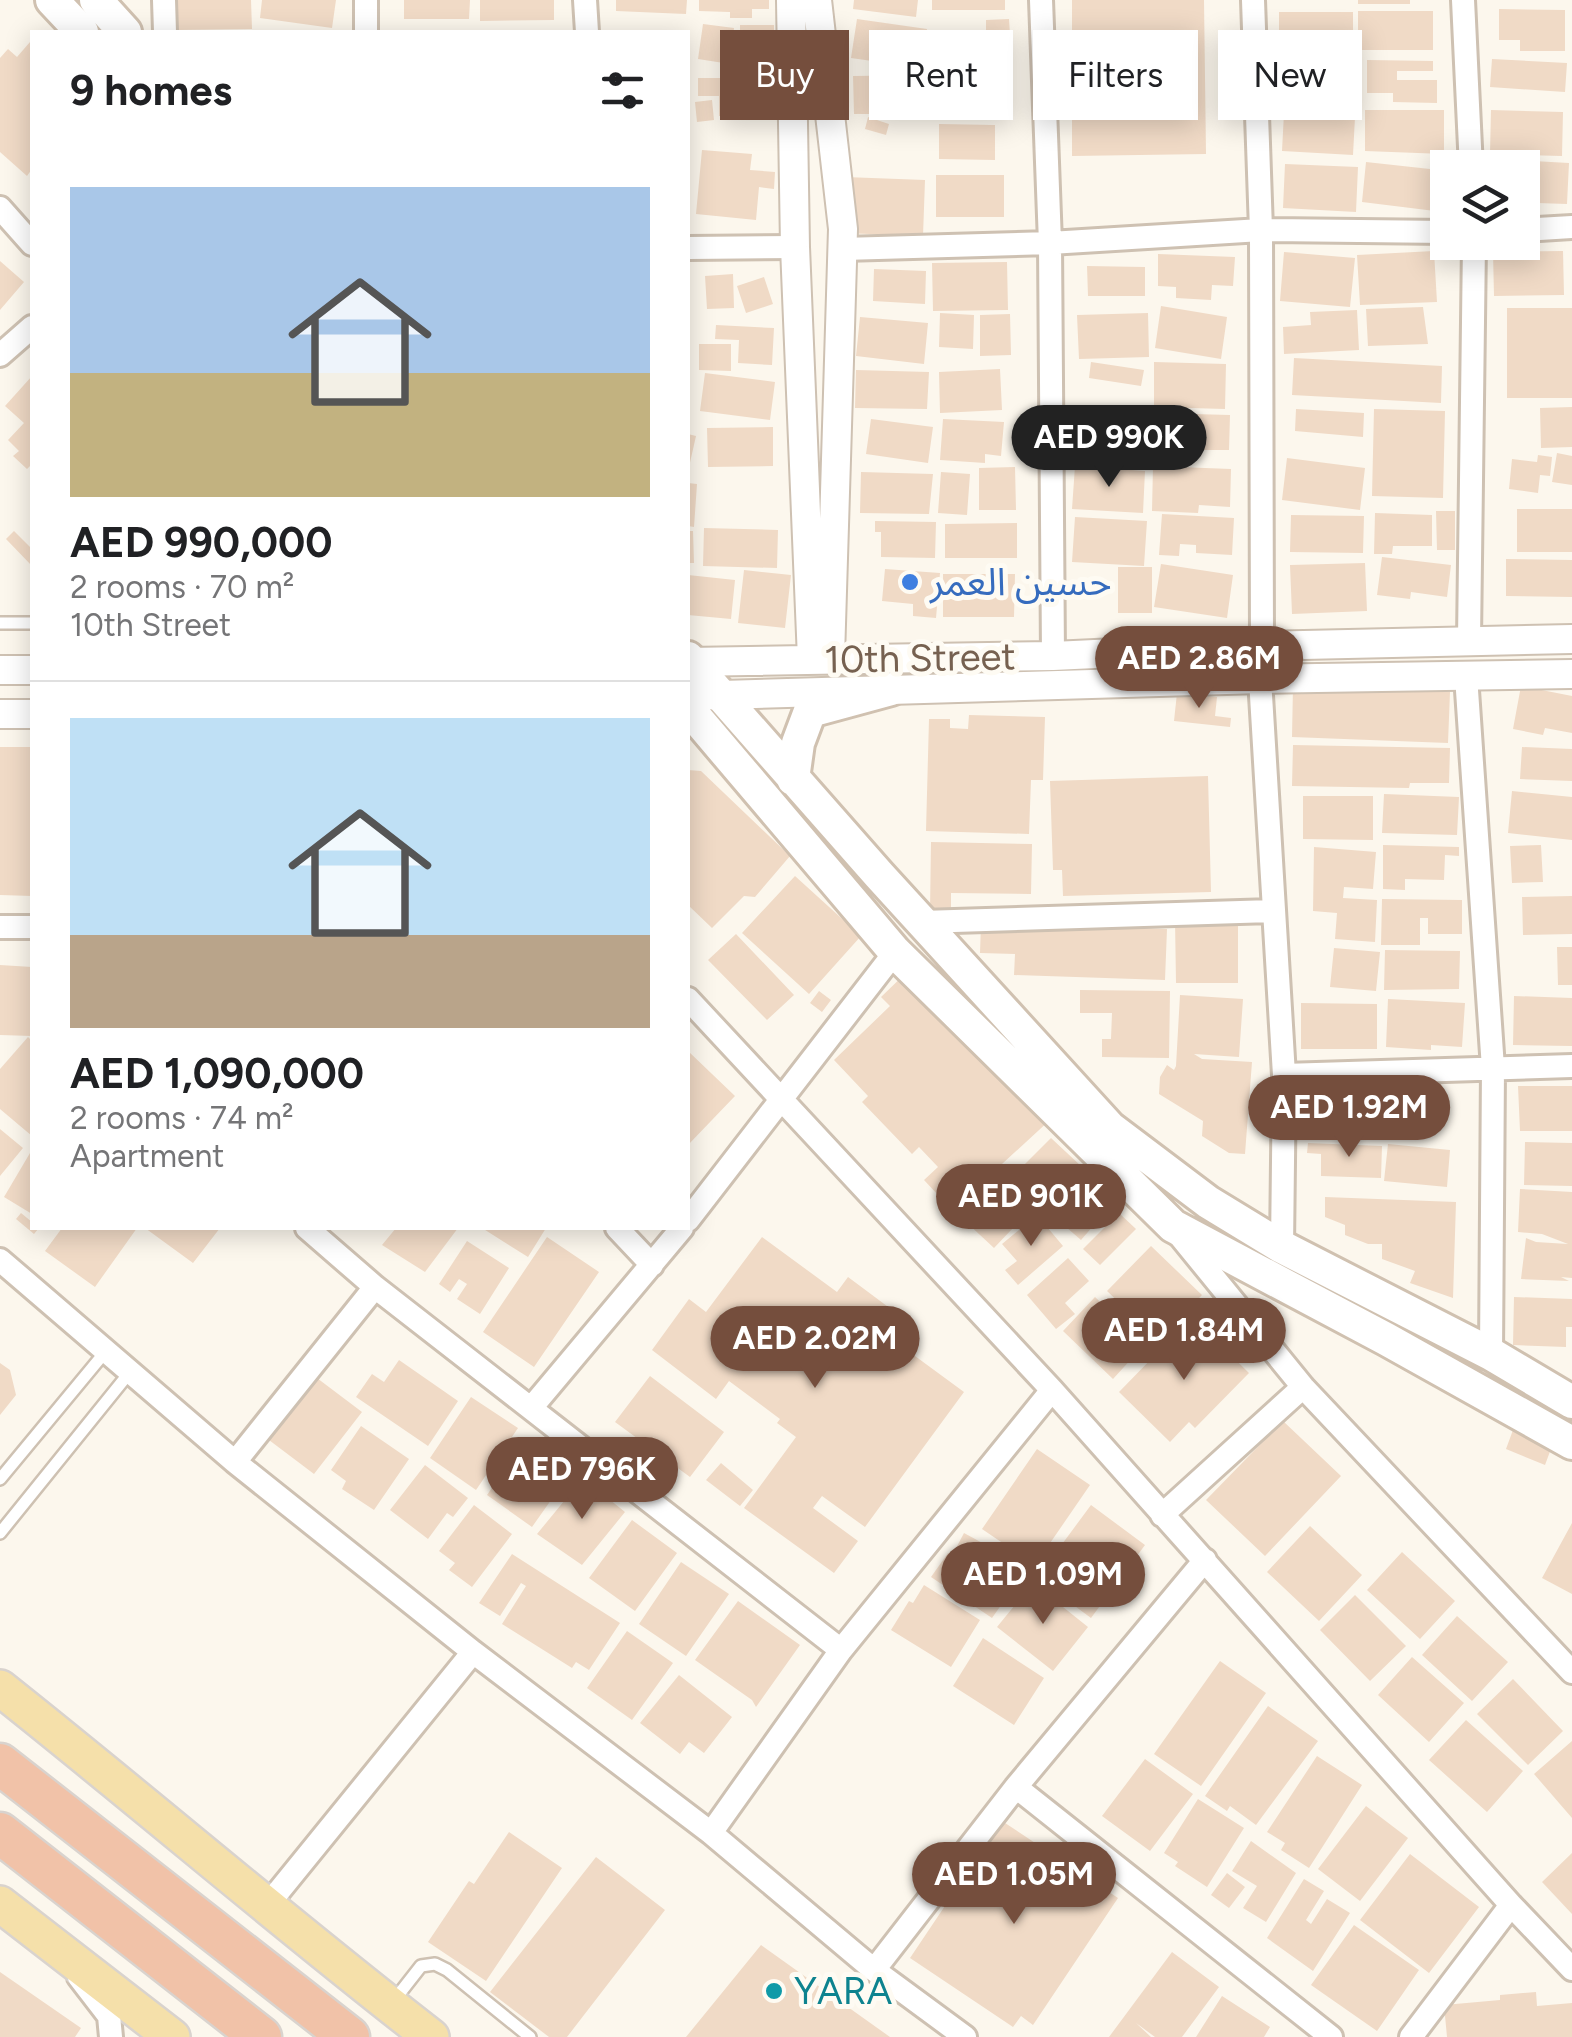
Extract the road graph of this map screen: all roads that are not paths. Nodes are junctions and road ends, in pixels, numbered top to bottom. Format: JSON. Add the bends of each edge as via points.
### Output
{"nodes":[{"id":1,"x":52,"y":0,"type":"edge"},
{"id":2,"x":96,"y":0,"type":"edge"},
{"id":3,"x":164,"y":0,"type":"edge"},
{"id":4,"x":366,"y":0,"type":"edge"},
{"id":5,"x":585,"y":0,"type":"edge"},
{"id":6,"x":792,"y":0,"type":"edge"},
{"id":7,"x":817,"y":0,"type":"edge"},
{"id":8,"x":1041,"y":0,"type":"edge"},
{"id":9,"x":1253,"y":0,"type":"edge"},
{"id":10,"x":1463,"y":0,"type":"edge"},
{"id":11,"x":80,"y":30,"type":"edge"},
{"id":12,"x":122,"y":30,"type":"edge"},
{"id":13,"x":165,"y":30,"type":"edge"},
{"id":14,"x":366,"y":30,"type":"edge"},
{"id":15,"x":587,"y":30,"type":"edge"},
{"id":16,"x":1470,"y":150,"type":"edge"},
{"id":17,"x":0,"y":208,"type":"edge"},
{"id":18,"x":1572,"y":228,"type":"edge"},
{"id":19,"x":1540,"y":229,"type":"edge"},
{"id":20,"x":1261,"y":230,"type":"junction"},
{"id":21,"x":1430,"y":232,"type":"edge"},
{"id":22,"x":30,"y":242,"type":"edge"},
{"id":23,"x":1050,"y":243,"type":"junction"},
{"id":24,"x":795,"y":247,"type":"junction"},
{"id":25,"x":690,"y":248,"type":"edge"},
{"id":26,"x":843,"y":249,"type":"junction"},
{"id":27,"x":1474,"y":260,"type":"edge"},
{"id":28,"x":30,"y":329,"type":"edge"},
{"id":29,"x":0,"y":355,"type":"edge"},
{"id":30,"x":0,"y":623,"type":"edge"},
{"id":31,"x":30,"y":623,"type":"edge"},
{"id":32,"x":1572,"y":639,"type":"edge"},
{"id":33,"x":1468,"y":640,"type":"junction"},
{"id":34,"x":1262,"y":646,"type":"junction"},
{"id":35,"x":1053,"y":656,"type":"junction"},
{"id":36,"x":821,"y":658,"type":"junction"},
{"id":37,"x":690,"y":661,"type":"edge"},
{"id":38,"x":690,"y":666,"type":"edge"},
{"id":39,"x":0,"y":670,"type":"edge"},
{"id":40,"x":30,"y":670,"type":"edge"},
{"id":41,"x":1572,"y":674,"type":"edge"},
{"id":42,"x":1466,"y":676,"type":"junction"},
{"id":43,"x":1260,"y":679,"type":"junction"},
{"id":44,"x":891,"y":689,"type":"junction"},
{"id":45,"x":697,"y":699,"type":"edge"},
{"id":46,"x":0,"y":714,"type":"edge"},
{"id":47,"x":30,"y":714,"type":"edge"},
{"id":48,"x":793,"y":778,"type":"junction"},
{"id":49,"x":1274,"y":911,"type":"junction"},
{"id":50,"x":922,"y":922,"type":"junction"},
{"id":51,"x":30,"y":926,"type":"edge"},
{"id":52,"x":0,"y":927,"type":"edge"},
{"id":53,"x":895,"y":952,"type":"junction"},
{"id":54,"x":690,"y":1002,"type":"edge"},
{"id":55,"x":1572,"y":1066,"type":"edge"},
{"id":56,"x":1494,"y":1068,"type":"junction"},
{"id":57,"x":1284,"y":1075,"type":"junction"},
{"id":58,"x":780,"y":1102,"type":"junction"},
{"id":59,"x":690,"y":1217,"type":"edge"},
{"id":60,"x":1172,"y":1226,"type":"junction"},
{"id":61,"x":309,"y":1230,"type":"edge"},
{"id":62,"x":619,"y":1230,"type":"edge"},
{"id":63,"x":680,"y":1230,"type":"edge"},
{"id":64,"x":1282,"y":1247,"type":"junction"},
{"id":65,"x":0,"y":1260,"type":"edge"},
{"id":66,"x":652,"y":1266,"type":"junction"},
{"id":67,"x":375,"y":1287,"type":"junction"},
{"id":68,"x":106,"y":1350,"type":"junction"},
{"id":69,"x":1491,"y":1354,"type":"junction"},
{"id":70,"x":130,"y":1372,"type":"junction"},
{"id":71,"x":1303,"y":1387,"type":"junction"},
{"id":72,"x":1052,"y":1390,"type":"junction"},
{"id":73,"x":1571,"y":1398,"type":"edge"},
{"id":74,"x":532,"y":1407,"type":"junction"},
{"id":75,"x":1572,"y":1442,"type":"edge"},
{"id":76,"x":235,"y":1462,"type":"junction"},
{"id":77,"x":0,"y":1479,"type":"edge"},
{"id":78,"x":1162,"y":1516,"type":"junction"},
{"id":79,"x":0,"y":1533,"type":"edge"},
{"id":80,"x":1205,"y":1560,"type":"junction"},
{"id":81,"x":842,"y":1650,"type":"junction"},
{"id":82,"x":474,"y":1652,"type":"junction"},
{"id":83,"x":1572,"y":1672,"type":"edge"},
{"id":84,"x":0,"y":1688,"type":"edge"},
{"id":85,"x":0,"y":1696,"type":"edge"},
{"id":86,"x":36,"y":1717,"type":"junction"},
{"id":87,"x":0,"y":1764,"type":"edge"},
{"id":88,"x":1016,"y":1787,"type":"junction"},
{"id":89,"x":0,"y":1833,"type":"edge"},
{"id":90,"x":711,"y":1833,"type":"junction"},
{"id":91,"x":0,"y":1904,"type":"edge"},
{"id":92,"x":1511,"y":1906,"type":"junction"},
{"id":93,"x":266,"y":1907,"type":"junction"},
{"id":94,"x":58,"y":1951,"type":"junction"},
{"id":95,"x":1572,"y":1968,"type":"edge"},
{"id":96,"x":874,"y":1970,"type":"junction"},
{"id":97,"x":390,"y":2005,"type":"junction"},
{"id":98,"x":950,"y":2033,"type":"edge"},
{"id":99,"x":111,"y":2037,"type":"edge"},
{"id":100,"x":172,"y":2037,"type":"edge"},
{"id":101,"x":261,"y":2037,"type":"edge"},
{"id":102,"x":350,"y":2037,"type":"edge"},
{"id":103,"x":431,"y":2037,"type":"edge"},
{"id":104,"x":530,"y":2037,"type":"edge"},
{"id":105,"x":1331,"y":2037,"type":"edge"},
{"id":106,"x":1412,"y":2037,"type":"edge"}],
"edges":[{"from":1,"to":11,"type":"main road"},
{"from":2,"to":12,"type":"main road"},
{"from":3,"to":13,"type":"street"},
{"from":4,"to":14,"type":"street"},
{"from":5,"to":15,"type":"street"},
{"from":6,"to":24,"type":"street"},
{"from":7,"to":26,"type":"street"},
{"from":8,"to":23,"type":"street"},
{"from":9,"to":20,"type":"street"},
{"from":10,"to":16,"type":"street"},
{"from":17,"to":22,"type":"street"},
{"from":18,"to":19,"type":"street"},
{"from":20,"to":21,"type":"street"},
{"from":20,"to":23,"type":"street"},
{"from":20,"to":34,"type":"street"},
{"from":23,"to":26,"type":"street"},
{"from":23,"to":35,"type":"street"},
{"from":24,"to":25,"type":"street"},
{"from":24,"to":36,"type":"street"},
{"from":26,"to":36,"type":"street"},
{"from":27,"to":33,"type":"street"},
{"from":28,"to":29,"type":"street"},
{"from":30,"to":31,"type":"lane"},
{"from":32,"to":33,"type":"street","name":"10th Street"},
{"from":33,"to":34,"type":"street","name":"10th Street"},
{"from":34,"to":35,"type":"street","name":"10th Street"},
{"from":35,"to":36,"type":"street","name":"10th Street"},
{"from":36,"to":37,"type":"street","name":"10th Street"},
{"from":38,"to":45,"type":"main road"},
{"from":39,"to":40,"type":"street"},
{"from":41,"to":42,"type":"street","name":"10th Street"},
{"from":42,"to":43,"type":"street","name":"10th Street"},
{"from":42,"to":56,"type":"street"},
{"from":43,"to":44,"type":"street","name":"10th Street"},
{"from":43,"to":49,"type":"street"},
{"from":44,"to":45,"type":"street","name":"10th Street"},
{"from":44,"to":48,"type":"main road","via":[[810,710]]},
{"from":45,"to":48,"type":"main road"},
{"from":45,"to":53,"type":"main road"},
{"from":46,"to":47,"type":"street"},
{"from":48,"to":50,"type":"main road"},
{"from":49,"to":50,"type":"street"},
{"from":49,"to":57,"type":"street"},
{"from":50,"to":64,"type":"main road","via":[[1110,1128],[1208,1202]]},
{"from":51,"to":52,"type":"street"},
{"from":53,"to":58,"type":"street"},
{"from":53,"to":60,"type":"main road"},
{"from":54,"to":58,"type":"street"},
{"from":55,"to":56,"type":"street"},
{"from":56,"to":57,"type":"street"},
{"from":56,"to":69,"type":"street"},
{"from":57,"to":64,"type":"street"},
{"from":58,"to":59,"type":"street"},
{"from":58,"to":72,"type":"street"},
{"from":60,"to":71,"type":"street"},
{"from":60,"to":75,"type":"main road"},
{"from":61,"to":67,"type":"street"},
{"from":62,"to":66,"type":"street"},
{"from":63,"to":66,"type":"street"},
{"from":64,"to":69,"type":"main road"},
{"from":65,"to":68,"type":"street"},
{"from":66,"to":74,"type":"street"},
{"from":67,"to":74,"type":"street"},
{"from":67,"to":76,"type":"street"},
{"from":68,"to":70,"type":"street"},
{"from":68,"to":77,"type":"lane"},
{"from":69,"to":73,"type":"main road"},
{"from":70,"to":76,"type":"street"},
{"from":70,"to":79,"type":"lane"},
{"from":71,"to":78,"type":"street"},
{"from":71,"to":83,"type":"street"},
{"from":72,"to":78,"type":"street"},
{"from":72,"to":81,"type":"street"},
{"from":74,"to":81,"type":"street"},
{"from":76,"to":82,"type":"street"},
{"from":78,"to":80,"type":"street"},
{"from":80,"to":88,"type":"street"},
{"from":80,"to":92,"type":"street"},
{"from":81,"to":90,"type":"street"},
{"from":82,"to":90,"type":"street"},
{"from":82,"to":93,"type":"street"},
{"from":84,"to":86,"type":"main road"},
{"from":85,"to":86,"type":"main road"},
{"from":86,"to":93,"type":"main road"},
{"from":87,"to":102,"type":"highway"},
{"from":88,"to":96,"type":"street"},
{"from":88,"to":105,"type":"street"},
{"from":89,"to":101,"type":"highway"},
{"from":90,"to":96,"type":"street"},
{"from":91,"to":94,"type":"main road"},
{"from":92,"to":95,"type":"street"},
{"from":92,"to":106,"type":"street"},
{"from":93,"to":97,"type":"main road"},
{"from":94,"to":99,"type":"street","via":[[108,2016]]},
{"from":94,"to":100,"type":"main road"},
{"from":96,"to":98,"type":"street"},
{"from":97,"to":103,"type":"main road"},
{"from":97,"to":104,"type":"lane","via":[[421,1966],[435,1964]]}]}
